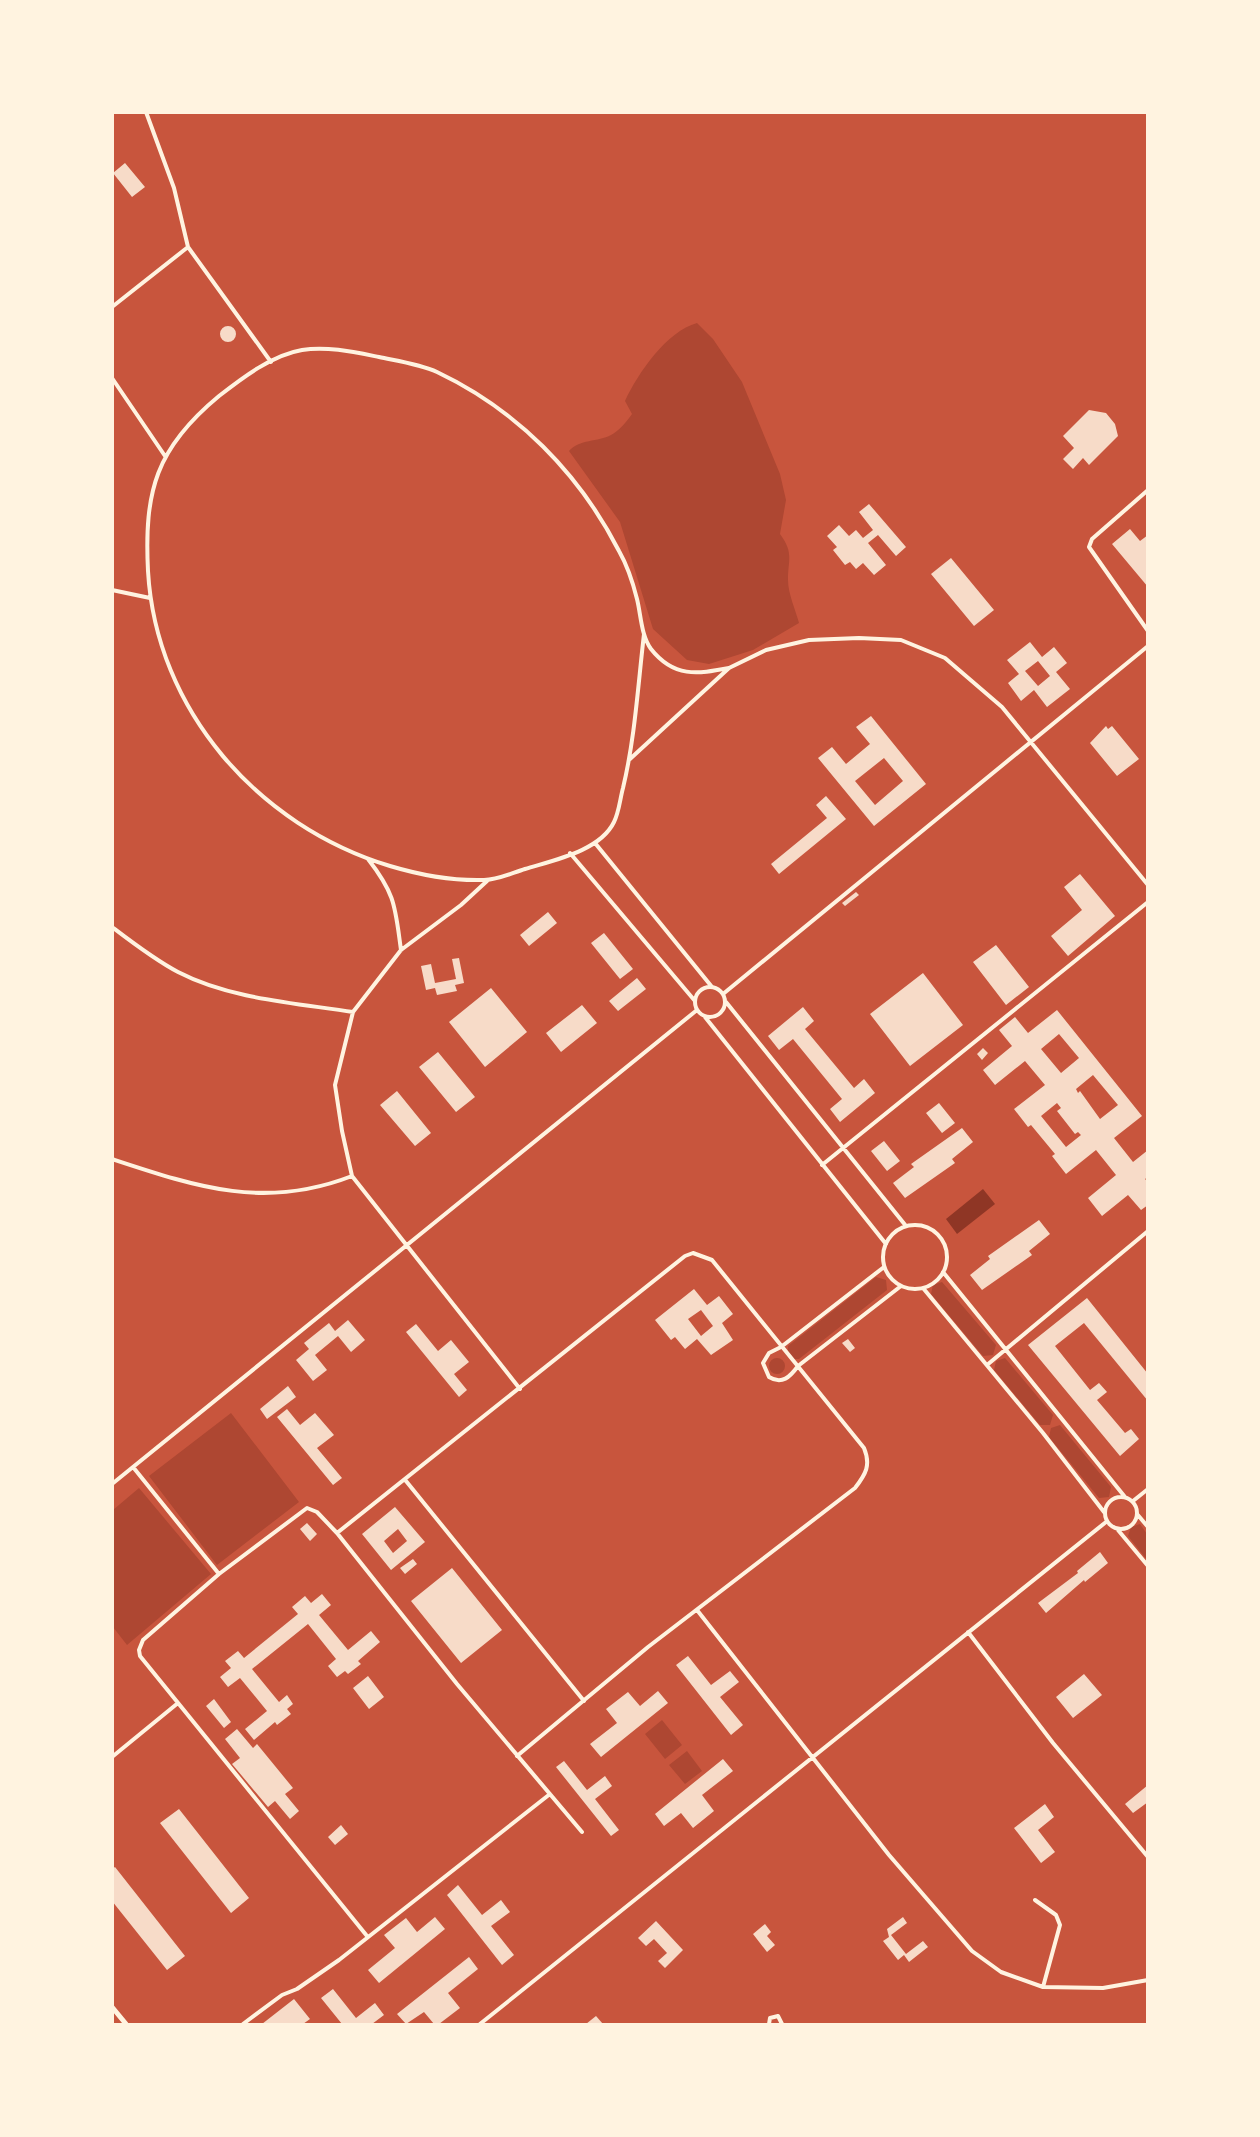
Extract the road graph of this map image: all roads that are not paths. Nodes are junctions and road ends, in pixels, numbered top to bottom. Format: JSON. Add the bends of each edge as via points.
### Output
{"nodes":[{"id":1,"x":146,"y":112,"type":"edge"},
{"id":2,"x":188,"y":247,"type":"junction"},
{"id":3,"x":112,"y":307,"type":"edge"},
{"id":4,"x":271,"y":362,"type":"junction"},
{"id":5,"x":112,"y":378,"type":"edge"},
{"id":6,"x":165,"y":456,"type":"junction"},
{"id":7,"x":1148,"y":490,"type":"edge"},
{"id":8,"x":112,"y":590,"type":"edge"},
{"id":9,"x":150,"y":598,"type":"junction"},
{"id":10,"x":1148,"y":631,"type":"edge"},
{"id":11,"x":644,"y":634,"type":"junction"},
{"id":12,"x":1148,"y":646,"type":"edge"},
{"id":13,"x":729,"y":668,"type":"junction"},
{"id":14,"x":1031,"y":742,"type":"junction"},
{"id":15,"x":630,"y":759,"type":"junction"},
{"id":16,"x":594,"y":843,"type":"junction"},
{"id":17,"x":570,"y":853,"type":"junction"},
{"id":18,"x":368,"y":859,"type":"junction"},
{"id":19,"x":487,"y":880,"type":"junction"},
{"id":20,"x":1148,"y":885,"type":"edge"},
{"id":21,"x":1148,"y":902,"type":"edge"},
{"id":22,"x":112,"y":927,"type":"edge"},
{"id":23,"x":401,"y":950,"type":"junction"},
{"id":24,"x":712,"y":987,"type":"junction"},
{"id":25,"x":723,"y":994,"type":"junction"},
{"id":26,"x":695,"y":1001,"type":"junction"},
{"id":27,"x":726,"y":1002,"type":"junction"},
{"id":28,"x":697,"y":1010,"type":"junction"},
{"id":29,"x":353,"y":1012,"type":"junction"},
{"id":30,"x":705,"y":1017,"type":"junction"},
{"id":31,"x":843,"y":1148,"type":"junction"},
{"id":32,"x":112,"y":1159,"type":"edge"},
{"id":33,"x":822,"y":1165,"type":"junction"},
{"id":34,"x":352,"y":1176,"type":"junction"},
{"id":35,"x":906,"y":1226,"type":"junction"},
{"id":36,"x":1148,"y":1231,"type":"edge"},
{"id":37,"x":886,"y":1244,"type":"junction"},
{"id":38,"x":406,"y":1248,"type":"junction"},
{"id":39,"x":884,"y":1267,"type":"junction"},
{"id":40,"x":943,"y":1272,"type":"junction"},
{"id":41,"x":901,"y":1286,"type":"junction"},
{"id":42,"x":923,"y":1288,"type":"junction"},
{"id":43,"x":781,"y":1347,"type":"junction"},
{"id":44,"x":1006,"y":1350,"type":"junction"},
{"id":45,"x":987,"y":1365,"type":"junction"},
{"id":46,"x":798,"y":1366,"type":"junction"},
{"id":47,"x":520,"y":1389,"type":"junction"},
{"id":48,"x":133,"y":1467,"type":"junction"},
{"id":49,"x":406,"y":1481,"type":"junction"},
{"id":50,"x":112,"y":1484,"type":"edge"},
{"id":51,"x":1148,"y":1489,"type":"edge"},
{"id":52,"x":1125,"y":1497,"type":"junction"},
{"id":53,"x":1133,"y":1501,"type":"junction"},
{"id":54,"x":1104,"y":1512,"type":"junction"},
{"id":55,"x":1137,"y":1514,"type":"junction"},
{"id":56,"x":1106,"y":1522,"type":"junction"},
{"id":57,"x":1148,"y":1527,"type":"edge"},
{"id":58,"x":1118,"y":1529,"type":"junction"},
{"id":59,"x":337,"y":1533,"type":"junction"},
{"id":60,"x":1148,"y":1566,"type":"edge"},
{"id":61,"x":219,"y":1575,"type":"junction"},
{"id":62,"x":697,"y":1611,"type":"junction"},
{"id":63,"x":968,"y":1632,"type":"junction"},
{"id":64,"x":584,"y":1701,"type":"junction"},
{"id":65,"x":178,"y":1702,"type":"junction"},
{"id":66,"x":517,"y":1756,"type":"junction"},
{"id":67,"x":814,"y":1756,"type":"junction"},
{"id":68,"x":112,"y":1757,"type":"edge"},
{"id":69,"x":550,"y":1794,"type":"junction"},
{"id":70,"x":582,"y":1832,"type":"dead end"},
{"id":71,"x":1148,"y":1857,"type":"edge"},
{"id":72,"x":1035,"y":1900,"type":"dead end"},
{"id":73,"x":368,"y":1936,"type":"junction"},
{"id":74,"x":1148,"y":1980,"type":"edge"},
{"id":75,"x":1043,"y":1987,"type":"junction"},
{"id":76,"x":112,"y":2007,"type":"edge"},
{"id":77,"x":482,"y":2024,"type":"edge"},
{"id":78,"x":126,"y":2025,"type":"edge"},
{"id":79,"x":243,"y":2025,"type":"edge"},
{"id":80,"x":769,"y":2025,"type":"edge"},
{"id":81,"x":782,"y":2025,"type":"edge"}],
"edges":[{"from":1,"to":2,"type":"street","via":[[174,188]]},
{"from":2,"to":3,"type":"street"},
{"from":2,"to":4,"type":"street"},
{"from":4,"to":6,"type":"street","via":[[236,383],[189,422]]},
{"from":4,"to":11,"type":"street","via":[[300,350],[344,349],[388,359],[434,370],[513,419],[572,476],[597,510],[622,556],[636,593]]},
{"from":5,"to":6,"type":"street"},
{"from":6,"to":9,"type":"street","via":[[156,473],[146,536]]},
{"from":7,"to":10,"type":"street","via":[[1092,539],[1089,547]]},
{"from":8,"to":9,"type":"street"},
{"from":9,"to":18,"type":"street","via":[[173,674],[193,714],[225,760],[264,800],[311,833]]},
{"from":11,"to":13,"type":"street","via":[[663,661],[679,670],[694,675]]},
{"from":11,"to":15,"type":"street"},
{"from":12,"to":14,"type":"street"},
{"from":13,"to":14,"type":"street","via":[[766,650],[809,640],[901,640],[928,649],[956,667],[1002,707]]},
{"from":13,"to":15,"type":"street"},
{"from":14,"to":20,"type":"street"},
{"from":14,"to":25,"type":"street"},
{"from":15,"to":16,"type":"street","via":[[615,821]]},
{"from":16,"to":17,"type":"street"},
{"from":16,"to":24,"type":"street"},
{"from":17,"to":19,"type":"street"},
{"from":17,"to":26,"type":"street"},
{"from":18,"to":19,"type":"street","via":[[423,875]]},
{"from":18,"to":23,"type":"street","via":[[394,900]]},
{"from":19,"to":23,"type":"street"},
{"from":21,"to":31,"type":"street"},
{"from":22,"to":29,"type":"street","via":[[178,972],[207,983],[266,999]]},
{"from":23,"to":29,"type":"street"},
{"from":24,"to":25,"type":"street"},
{"from":24,"to":26,"type":"street","via":[[702,989]]},
{"from":25,"to":27,"type":"street"},
{"from":26,"to":28,"type":"street"},
{"from":27,"to":30,"type":"street","via":[[719,1015]]},
{"from":27,"to":31,"type":"street"},
{"from":28,"to":30,"type":"street"},
{"from":28,"to":38,"type":"street"},
{"from":29,"to":34,"type":"street","via":[[336,1084]]},
{"from":30,"to":33,"type":"street"},
{"from":31,"to":33,"type":"street"},
{"from":31,"to":35,"type":"street"},
{"from":32,"to":34,"type":"street","via":[[239,1194],[301,1191]]},
{"from":33,"to":37,"type":"street"},
{"from":34,"to":38,"type":"street"},
{"from":35,"to":37,"type":"street","via":[[894,1232]]},
{"from":35,"to":40,"type":"street","via":[[921,1226],[939,1236],[947,1256]]},
{"from":36,"to":44,"type":"street"},
{"from":37,"to":39,"type":"street"},
{"from":38,"to":47,"type":"street"},
{"from":38,"to":48,"type":"street"},
{"from":39,"to":41,"type":"street"},
{"from":39,"to":43,"type":"street"},
{"from":40,"to":42,"type":"street"},
{"from":40,"to":44,"type":"street"},
{"from":41,"to":42,"type":"street"},
{"from":41,"to":46,"type":"street"},
{"from":42,"to":45,"type":"street"},
{"from":43,"to":46,"type":"street"},
{"from":43,"to":46,"type":"street","via":[[765,1358],[764,1368],[769,1377],[784,1380]]},
{"from":43,"to":47,"type":"street","via":[[712,1260],[693,1252]]},
{"from":44,"to":45,"type":"street"},
{"from":44,"to":52,"type":"street"},
{"from":45,"to":54,"type":"street"},
{"from":46,"to":62,"type":"street","via":[[864,1448],[869,1460],[866,1474],[855,1488]]},
{"from":47,"to":49,"type":"street"},
{"from":48,"to":50,"type":"street"},
{"from":48,"to":61,"type":"street"},
{"from":49,"to":59,"type":"street"},
{"from":49,"to":64,"type":"street"},
{"from":51,"to":53,"type":"street"},
{"from":52,"to":53,"type":"street"},
{"from":52,"to":54,"type":"street","via":[[1109,1502]]},
{"from":53,"to":55,"type":"street"},
{"from":54,"to":56,"type":"street"},
{"from":55,"to":57,"type":"street"},
{"from":55,"to":58,"type":"street","via":[[1133,1524]]},
{"from":56,"to":58,"type":"street"},
{"from":56,"to":63,"type":"street"},
{"from":58,"to":60,"type":"street"},
{"from":59,"to":61,"type":"street","via":[[317,1512],[307,1508]]},
{"from":59,"to":66,"type":"street"},
{"from":61,"to":65,"type":"street","via":[[143,1640],[139,1650]]},
{"from":62,"to":64,"type":"street"},
{"from":62,"to":67,"type":"street"},
{"from":63,"to":67,"type":"street"},
{"from":63,"to":71,"type":"street"},
{"from":64,"to":66,"type":"street"},
{"from":65,"to":68,"type":"street"},
{"from":65,"to":73,"type":"street"},
{"from":66,"to":69,"type":"street"},
{"from":67,"to":75,"type":"street","via":[[894,1860],[972,1951],[1001,1972]]},
{"from":67,"to":77,"type":"street"},
{"from":69,"to":70,"type":"street"},
{"from":69,"to":73,"type":"street"},
{"from":72,"to":75,"type":"street","via":[[1056,1915],[1060,1925]]},
{"from":73,"to":79,"type":"street"},
{"from":74,"to":75,"type":"street","via":[[1103,1988]]},
{"from":76,"to":78,"type":"street"},
{"from":80,"to":81,"type":"street","via":[[770,2018],[778,2016]]}]}
